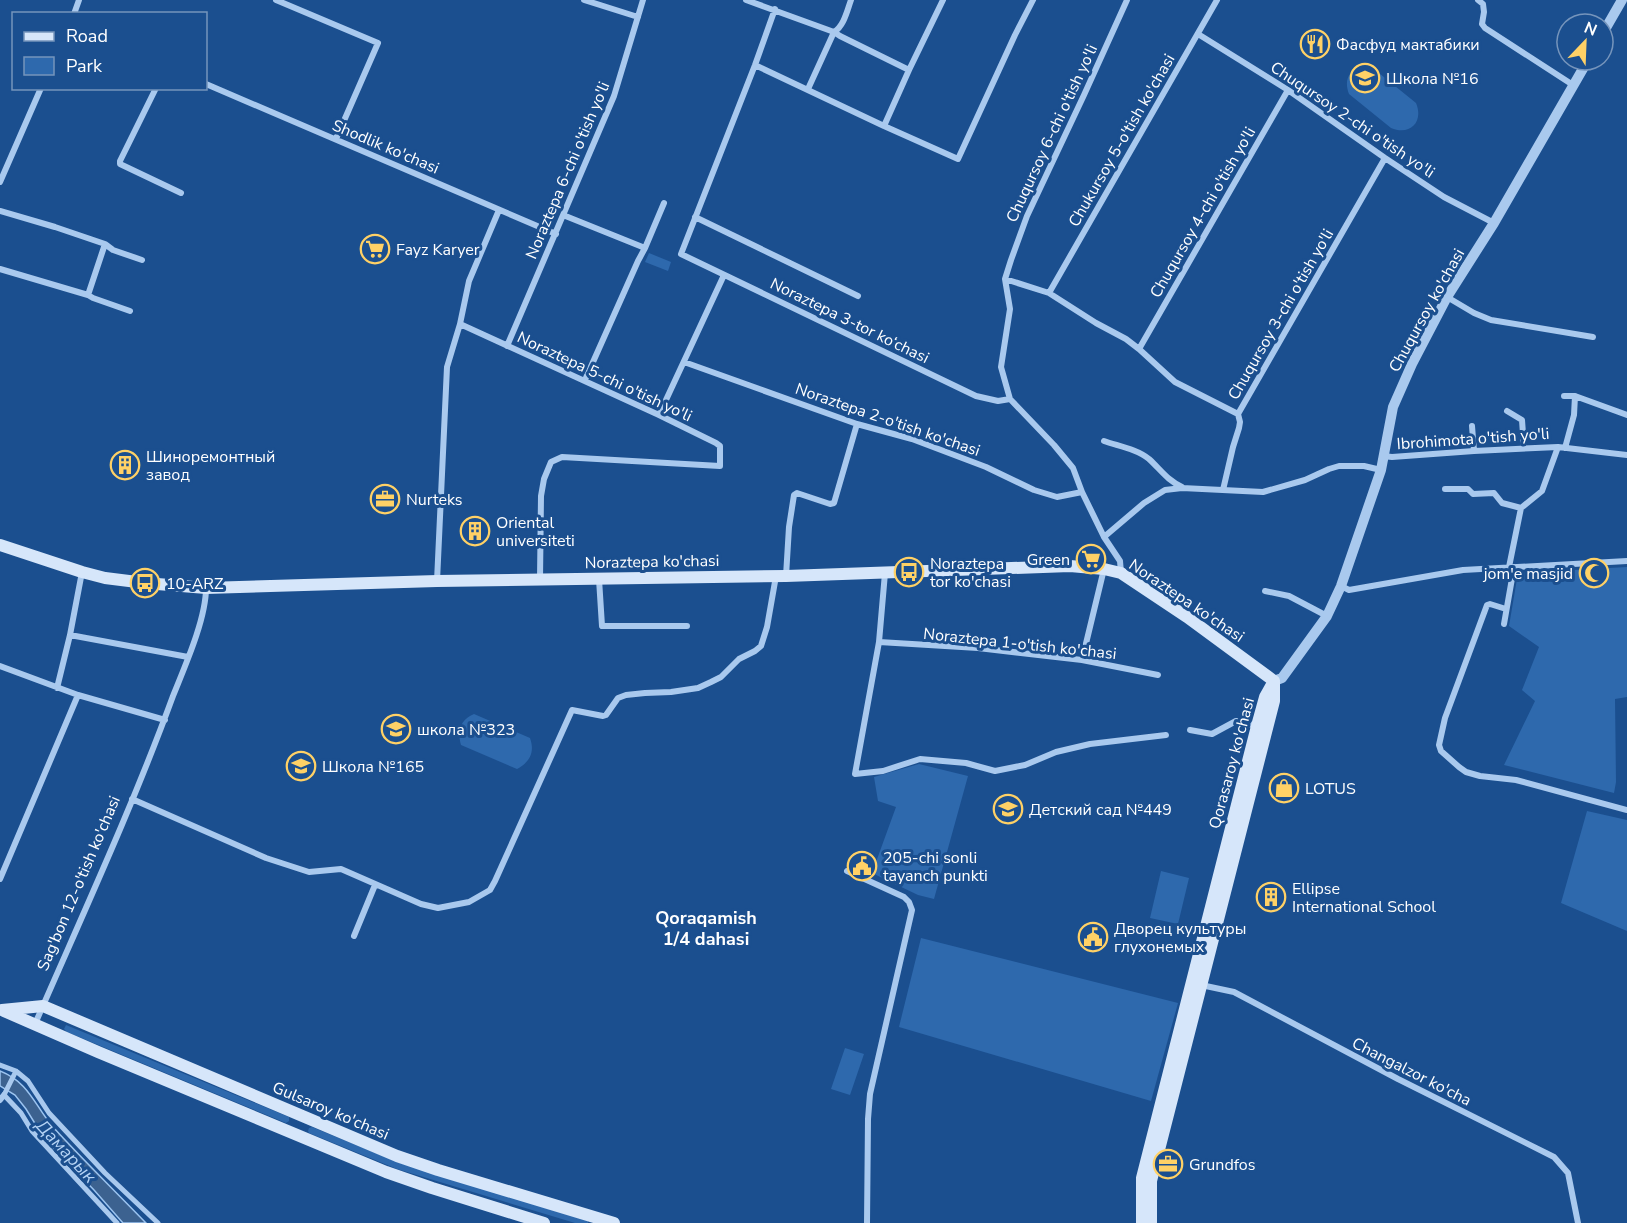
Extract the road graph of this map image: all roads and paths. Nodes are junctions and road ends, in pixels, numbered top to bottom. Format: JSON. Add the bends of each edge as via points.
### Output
{"nodes":[{"id":1,"x":276,"y":0,"type":"edge"},
{"id":2,"x":584,"y":0,"type":"edge"},
{"id":3,"x":643,"y":0,"type":"edge"},
{"id":4,"x":746,"y":0,"type":"edge"},
{"id":5,"x":774,"y":0,"type":"edge"},
{"id":6,"x":851,"y":0,"type":"edge"},
{"id":7,"x":943,"y":0,"type":"edge"},
{"id":8,"x":1033,"y":0,"type":"edge"},
{"id":9,"x":1127,"y":0,"type":"edge"},
{"id":10,"x":1217,"y":0,"type":"edge"},
{"id":11,"x":1478,"y":0,"type":"edge"},
{"id":12,"x":773,"y":9,"type":"junction"},
{"id":13,"x":638,"y":17,"type":"junction"},
{"id":14,"x":834,"y":32,"type":"junction"},
{"id":15,"x":1198,"y":34,"type":"junction"},
{"id":16,"x":755,"y":65,"type":"junction"},
{"id":17,"x":909,"y":70,"type":"junction"},
{"id":18,"x":1581,"y":72,"type":"edge"},
{"id":19,"x":207,"y":84,"type":"edge"},
{"id":20,"x":1573,"y":85,"type":"junction"},
{"id":21,"x":808,"y":89,"type":"junction"},
{"id":22,"x":40,"y":90,"type":"edge"},
{"id":23,"x":155,"y":90,"type":"edge"},
{"id":24,"x":1288,"y":90,"type":"junction"},
{"id":25,"x":884,"y":126,"type":"junction"},
{"id":26,"x":336,"y":139,"type":"junction"},
{"id":27,"x":1385,"y":158,"type":"junction"},
{"id":28,"x":0,"y":182,"type":"edge"},
{"id":29,"x":181,"y":193,"type":"dead end"},
{"id":30,"x":664,"y":203,"type":"dead end"},
{"id":31,"x":500,"y":210,"type":"junction"},
{"id":32,"x":0,"y":212,"type":"edge"},
{"id":33,"x":563,"y":215,"type":"junction"},
{"id":34,"x":695,"y":217,"type":"junction"},
{"id":35,"x":1494,"y":223,"type":"junction"},
{"id":36,"x":556,"y":234,"type":"junction"},
{"id":37,"x":105,"y":244,"type":"junction"},
{"id":38,"x":645,"y":248,"type":"junction"},
{"id":39,"x":142,"y":260,"type":"dead end"},
{"id":40,"x":0,"y":269,"type":"edge"},
{"id":41,"x":724,"y":275,"type":"junction"},
{"id":42,"x":1005,"y":279,"type":"junction"},
{"id":43,"x":1049,"y":293,"type":"junction"},
{"id":44,"x":88,"y":295,"type":"junction"},
{"id":45,"x":858,"y":296,"type":"dead end"},
{"id":46,"x":1447,"y":297,"type":"junction"},
{"id":47,"x":130,"y":311,"type":"dead end"},
{"id":48,"x":460,"y":324,"type":"junction"},
{"id":49,"x":1593,"y":337,"type":"dead end"},
{"id":50,"x":507,"y":346,"type":"junction"},
{"id":51,"x":1139,"y":349,"type":"junction"},
{"id":52,"x":684,"y":362,"type":"junction"},
{"id":53,"x":585,"y":380,"type":"junction"},
{"id":54,"x":1564,"y":396,"type":"dead end"},
{"id":55,"x":1575,"y":396,"type":"junction"},
{"id":56,"x":1010,"y":399,"type":"junction"},
{"id":57,"x":1508,"y":411,"type":"dead end"},
{"id":58,"x":1238,"y":414,"type":"junction"},
{"id":59,"x":660,"y":415,"type":"junction"},
{"id":60,"x":1627,"y":415,"type":"edge"},
{"id":61,"x":857,"y":424,"type":"junction"},
{"id":62,"x":1472,"y":426,"type":"dead end"},
{"id":63,"x":1104,"y":441,"type":"dead end"},
{"id":64,"x":1562,"y":447,"type":"junction"},
{"id":65,"x":1524,"y":448,"type":"junction"},
{"id":66,"x":1473,"y":451,"type":"junction"},
{"id":67,"x":1627,"y":455,"type":"edge"},
{"id":68,"x":1383,"y":456,"type":"junction"},
{"id":69,"x":1381,"y":470,"type":"junction"},
{"id":70,"x":1182,"y":488,"type":"junction"},
{"id":71,"x":1445,"y":489,"type":"dead end"},
{"id":72,"x":1222,"y":490,"type":"junction"},
{"id":73,"x":1082,"y":492,"type":"junction"},
{"id":74,"x":1521,"y":508,"type":"junction"},
{"id":75,"x":1104,"y":537,"type":"junction"},
{"id":76,"x":0,"y":545,"type":"edge"},
{"id":77,"x":1627,"y":561,"type":"edge"},
{"id":78,"x":1511,"y":567,"type":"junction"},
{"id":79,"x":1104,"y":569,"type":"junction"},
{"id":80,"x":82,"y":572,"type":"junction"},
{"id":81,"x":885,"y":573,"type":"junction"},
{"id":82,"x":1121,"y":573,"type":"junction"},
{"id":83,"x":781,"y":576,"type":"junction"},
{"id":84,"x":540,"y":579,"type":"junction"},
{"id":85,"x":599,"y":579,"type":"junction"},
{"id":86,"x":437,"y":581,"type":"junction"},
{"id":87,"x":1341,"y":586,"type":"junction"},
{"id":88,"x":206,"y":588,"type":"junction"},
{"id":89,"x":1265,"y":591,"type":"dead end"},
{"id":90,"x":1506,"y":609,"type":"junction"},
{"id":91,"x":1327,"y":616,"type":"junction"},
{"id":92,"x":1504,"y":624,"type":"dead end"},
{"id":93,"x":687,"y":626,"type":"dead end"},
{"id":94,"x":69,"y":635,"type":"junction"},
{"id":95,"x":879,"y":642,"type":"junction"},
{"id":96,"x":188,"y":657,"type":"junction"},
{"id":97,"x":1082,"y":660,"type":"junction"},
{"id":98,"x":0,"y":666,"type":"edge"},
{"id":99,"x":1158,"y":675,"type":"dead end"},
{"id":100,"x":1274,"y":681,"type":"junction"},
{"id":101,"x":57,"y":688,"type":"junction"},
{"id":102,"x":78,"y":695,"type":"junction"},
{"id":103,"x":165,"y":719,"type":"junction"},
{"id":104,"x":1257,"y":726,"type":"junction"},
{"id":105,"x":1190,"y":730,"type":"dead end"},
{"id":106,"x":1166,"y":735,"type":"dead end"},
{"id":107,"x":132,"y":799,"type":"junction"},
{"id":108,"x":1627,"y":810,"type":"edge"},
{"id":109,"x":847,"y":871,"type":"dead end"},
{"id":110,"x":0,"y":879,"type":"edge"},
{"id":111,"x":375,"y":885,"type":"junction"},
{"id":112,"x":354,"y":936,"type":"dead end"},
{"id":113,"x":1197,"y":983,"type":"junction"},
{"id":114,"x":43,"y":1006,"type":"junction"},
{"id":115,"x":1,"y":1010,"type":"edge"},
{"id":116,"x":35,"y":1024,"type":"junction"},
{"id":117,"x":0,"y":1065,"type":"edge"},
{"id":118,"x":16,"y":1071,"type":"junction"},
{"id":119,"x":2,"y":1095,"type":"edge"},
{"id":120,"x":303,"y":1116,"type":"junction"},
{"id":121,"x":296,"y":1135,"type":"junction"},
{"id":122,"x":606,"y":1222,"type":"edge"},
{"id":123,"x":117,"y":1223,"type":"edge"},
{"id":124,"x":158,"y":1223,"type":"edge"},
{"id":125,"x":544,"y":1223,"type":"edge"},
{"id":126,"x":867,"y":1223,"type":"edge"},
{"id":127,"x":1142,"y":1223,"type":"edge"},
{"id":128,"x":1151,"y":1223,"type":"edge"},
{"id":129,"x":1578,"y":1223,"type":"edge"}],
"edges":[{"from":1,"to":26,"type":"street","via":[[378,43]]},
{"from":2,"to":13,"type":"street"},
{"from":3,"to":13,"type":"street","name":"Noraztepa 6-chi o'tish yo'li"},
{"from":4,"to":12,"type":"street"},
{"from":5,"to":12,"type":"street"},
{"from":6,"to":14,"type":"street","via":[[839,29]]},
{"from":7,"to":17,"type":"street"},
{"from":8,"to":25,"type":"street","via":[[958,159]]},
{"from":9,"to":42,"type":"street","name":"Chuqursoy 6-chi o'tish yo'li","via":[[1027,216]]},
{"from":10,"to":15,"type":"street","name":"Chukursoy 5-o'tish ko'chasi"},
{"from":11,"to":20,"type":"street","via":[[1483,4],[1485,28]]},
{"from":12,"to":14,"type":"street"},
{"from":12,"to":16,"type":"street"},
{"from":13,"to":33,"type":"street","name":"Noraztepa 6-chi o'tish yo'li","via":[[614,96]]},
{"from":14,"to":17,"type":"street"},
{"from":14,"to":21,"type":"street"},
{"from":15,"to":24,"type":"street","name":"Chuqursoy 2-chi o'tish yo'li"},
{"from":15,"to":43,"type":"street","name":"Chukursoy 5-o'tish ko'chasi"},
{"from":16,"to":21,"type":"street"},
{"from":16,"to":34,"type":"street"},
{"from":17,"to":25,"type":"street"},
{"from":18,"to":20,"type":"street","name":"Chuqursoy ko'chasi"},
{"from":19,"to":26,"type":"street","name":"Shodlik ko'chasi"},
{"from":20,"to":35,"type":"street","name":"Chuqursoy ko'chasi"},
{"from":21,"to":25,"type":"street"},
{"from":22,"to":28,"type":"street"},
{"from":23,"to":29,"type":"street","via":[[120,164]]},
{"from":24,"to":27,"type":"street","name":"Chuqursoy 2-chi o'tish yo'li"},
{"from":24,"to":51,"type":"street","name":"Chuqursoy 4-chi o'tish yo'li"},
{"from":26,"to":31,"type":"street","name":"Shodlik ko'chasi"},
{"from":27,"to":35,"type":"street","name":"Chuqursoy 2-chi o'tish yo'li"},
{"from":27,"to":58,"type":"street","name":"Chuqursoy 3-chi o'tish yo'li"},
{"from":30,"to":38,"type":"street"},
{"from":31,"to":36,"type":"street","name":"Shodlik ko'chasi"},
{"from":31,"to":48,"type":"street","via":[[469,281]]},
{"from":32,"to":37,"type":"street"},
{"from":33,"to":36,"type":"street","name":"Noraztepa 6-chi o'tish yo'li"},
{"from":33,"to":38,"type":"street"},
{"from":34,"to":41,"type":"street","name":"Noraztepa 3-tor ko‘chasi","via":[[681,254]]},
{"from":34,"to":45,"type":"street"},
{"from":35,"to":46,"type":"street","name":"Chuqursoy ko'chasi"},
{"from":36,"to":50,"type":"street","name":"Noraztepa 6-chi o'tish yo'li"},
{"from":37,"to":39,"type":"street"},
{"from":37,"to":44,"type":"street"},
{"from":38,"to":53,"type":"street"},
{"from":40,"to":44,"type":"street"},
{"from":41,"to":52,"type":"street"},
{"from":41,"to":56,"type":"street","name":"Noraztepa 3-tor ko‘chasi","via":[[976,396],[998,401]]},
{"from":42,"to":43,"type":"street"},
{"from":42,"to":56,"type":"street","via":[[1010,309],[1001,367]]},
{"from":43,"to":51,"type":"street"},
{"from":44,"to":47,"type":"street"},
{"from":46,"to":49,"type":"street","via":[[1491,320]]},
{"from":46,"to":68,"type":"street","name":"Chuqursoy ko'chasi","via":[[1400,388]]},
{"from":48,"to":50,"type":"street","name":"Noraztepa 5-chi o'tish yo'li"},
{"from":48,"to":86,"type":"street","via":[[447,368]]},
{"from":50,"to":53,"type":"street","name":"Noraztepa 5-chi o'tish yo'li"},
{"from":51,"to":58,"type":"street","via":[[1174,382]]},
{"from":52,"to":59,"type":"street"},
{"from":52,"to":61,"type":"street","name":"Noraztepa 2-o'tish ko'chasi"},
{"from":53,"to":59,"type":"street","name":"Noraztepa 5-chi o'tish yo'li"},
{"from":54,"to":55,"type":"street"},
{"from":55,"to":60,"type":"street"},
{"from":55,"to":64,"type":"street","name":"Ibrohimota o'tish yo'li","via":[[1574,416]]},
{"from":56,"to":73,"type":"street","via":[[1073,468]]},
{"from":57,"to":65,"type":"street","via":[[1522,420]]},
{"from":58,"to":72,"type":"street","name":"Chuqursoy 3-chi o'tish yo'li","via":[[1240,422]]},
{"from":59,"to":84,"type":"street","name":"Noraztepa 5-chi o'tish yo'li","via":[[718,444],[720,466],[562,457],[551,462],[542,496]]},
{"from":61,"to":73,"type":"street","name":"Noraztepa 2-o'tish ko'chasi","via":[[912,439],[1057,497]]},
{"from":61,"to":83,"type":"street","via":[[834,503],[794,495]]},
{"from":62,"to":66,"type":"street"},
{"from":63,"to":70,"type":"street","via":[[1139,453]]},
{"from":64,"to":65,"type":"street","name":"Ibrohimota o'tish yo'li"},
{"from":64,"to":67,"type":"street","name":"Ibrohimota o'tish yo'li"},
{"from":64,"to":74,"type":"street","via":[[1542,491]]},
{"from":65,"to":66,"type":"street","name":"Ibrohimota o'tish yo'li"},
{"from":66,"to":68,"type":"street","name":"Ibrohimota o'tish yo'li"},
{"from":68,"to":69,"type":"street","name":"Chuqursoy ko'chasi"},
{"from":69,"to":72,"type":"street","via":[[1338,466],[1263,492]]},
{"from":69,"to":87,"type":"street","name":"Chuqursoy ko'chasi"},
{"from":70,"to":72,"type":"street"},
{"from":70,"to":75,"type":"street","via":[[1165,490],[1144,503]]},
{"from":71,"to":74,"type":"street","via":[[1494,493],[1502,503]]},
{"from":73,"to":75,"type":"street"},
{"from":74,"to":78,"type":"street"},
{"from":75,"to":82,"type":"street","via":[[1120,561]]},
{"from":76,"to":80,"type":"main road","name":"Noraztepa ko'chasi"},
{"from":77,"to":78,"type":"street"},
{"from":78,"to":87,"type":"street","via":[[1463,570],[1349,590]]},
{"from":78,"to":90,"type":"street"},
{"from":79,"to":81,"type":"main road","name":"Noraztepa ko'chasi","via":[[1070,566]]},
{"from":79,"to":82,"type":"main road","name":"Noraztepa ko'chasi"},
{"from":79,"to":97,"type":"street"},
{"from":80,"to":88,"type":"main road","name":"Noraztepa ko'chasi","via":[[130,582]]},
{"from":80,"to":94,"type":"street"},
{"from":81,"to":83,"type":"main road","name":"Noraztepa ko'chasi"},
{"from":81,"to":95,"type":"street"},
{"from":82,"to":100,"type":"main road","name":"Noraztepa ko'chasi"},
{"from":83,"to":85,"type":"main road","name":"Noraztepa ko'chasi"},
{"from":83,"to":111,"type":"street","via":[[761,646],[739,659],[721,677],[698,688],[626,695],[618,698],[606,715],[572,710],[490,890],[469,902],[438,908]]},
{"from":84,"to":85,"type":"main road","name":"Noraztepa ko'chasi"},
{"from":84,"to":86,"type":"main road","name":"Noraztepa ko'chasi"},
{"from":85,"to":93,"type":"street","via":[[602,626]]},
{"from":86,"to":88,"type":"main road","name":"Noraztepa ko'chasi"},
{"from":87,"to":91,"type":"street","name":"Chuqursoy ko'chasi"},
{"from":88,"to":96,"type":"street","name":"Sag'bon 12-o'tish ko'chasi","via":[[204,610]]},
{"from":89,"to":91,"type":"street","via":[[1288,596]]},
{"from":90,"to":92,"type":"street"},
{"from":90,"to":108,"type":"street","via":[[1487,605],[1445,718],[1439,745],[1442,751],[1466,772],[1516,780]]},
{"from":91,"to":100,"type":"street","name":"Chuqursoy ko'chasi","via":[[1282,678]]},
{"from":94,"to":96,"type":"street"},
{"from":94,"to":101,"type":"street"},
{"from":95,"to":97,"type":"street","name":"Noraztepa 1-o'tish ko'chasi"},
{"from":95,"to":106,"type":"street","via":[[855,774],[883,771],[920,759],[966,763],[995,771],[1090,744]]},
{"from":96,"to":103,"type":"street","name":"Sag'bon 12-o'tish ko'chasi"},
{"from":97,"to":99,"type":"street","name":"Noraztepa 1-o'tish ko'chasi"},
{"from":98,"to":101,"type":"street"},
{"from":100,"to":104,"type":"main road","name":"Qorasaroy ko'chasi"},
{"from":100,"to":113,"type":"main road","name":"Qorasaroy ko'chasi","via":[[1274,701]]},
{"from":101,"to":102,"type":"street"},
{"from":102,"to":103,"type":"street"},
{"from":102,"to":110,"type":"street"},
{"from":103,"to":107,"type":"street","name":"Sag'bon 12-o'tish ko'chasi"},
{"from":104,"to":105,"type":"street","via":[[1236,721],[1212,734]]},
{"from":104,"to":113,"type":"main road","name":"Qorasaroy ko'chasi"},
{"from":107,"to":111,"type":"street","via":[[266,858],[309,872],[341,869]]},
{"from":107,"to":114,"type":"street","name":"Sag'bon 12-o'tish ko'chasi"},
{"from":109,"to":126,"type":"street","via":[[904,897],[912,910],[870,1094]]},
{"from":111,"to":112,"type":"street"},
{"from":113,"to":127,"type":"main road","name":"Qorasaroy ko'chasi","via":[[1142,1178]]},
{"from":113,"to":128,"type":"main road","name":"Qorasaroy ko'chasi","via":[[1151,1181]]},
{"from":113,"to":129,"type":"street","name":"Changalzor ko'cha","via":[[1234,992],[1554,1157],[1568,1173]]},
{"from":114,"to":115,"type":"main road"},
{"from":114,"to":116,"type":"street","name":"Sag'bon 12-o'tish ko'chasi"},
{"from":114,"to":120,"type":"main road","name":"Gulsaroy ko'chasi"},
{"from":115,"to":116,"type":"main road"},
{"from":116,"to":121,"type":"main road"},
{"from":117,"to":118,"type":"street"},
{"from":118,"to":119,"type":"street"},
{"from":118,"to":124,"type":"street","via":[[105,1173]]},
{"from":119,"to":123,"type":"street"},
{"from":120,"to":121,"type":"main road"},
{"from":120,"to":122,"type":"main road","name":"Gulsaroy ko'chasi","via":[[417,1163]]},
{"from":121,"to":125,"type":"main road","via":[[432,1188]]}]}
